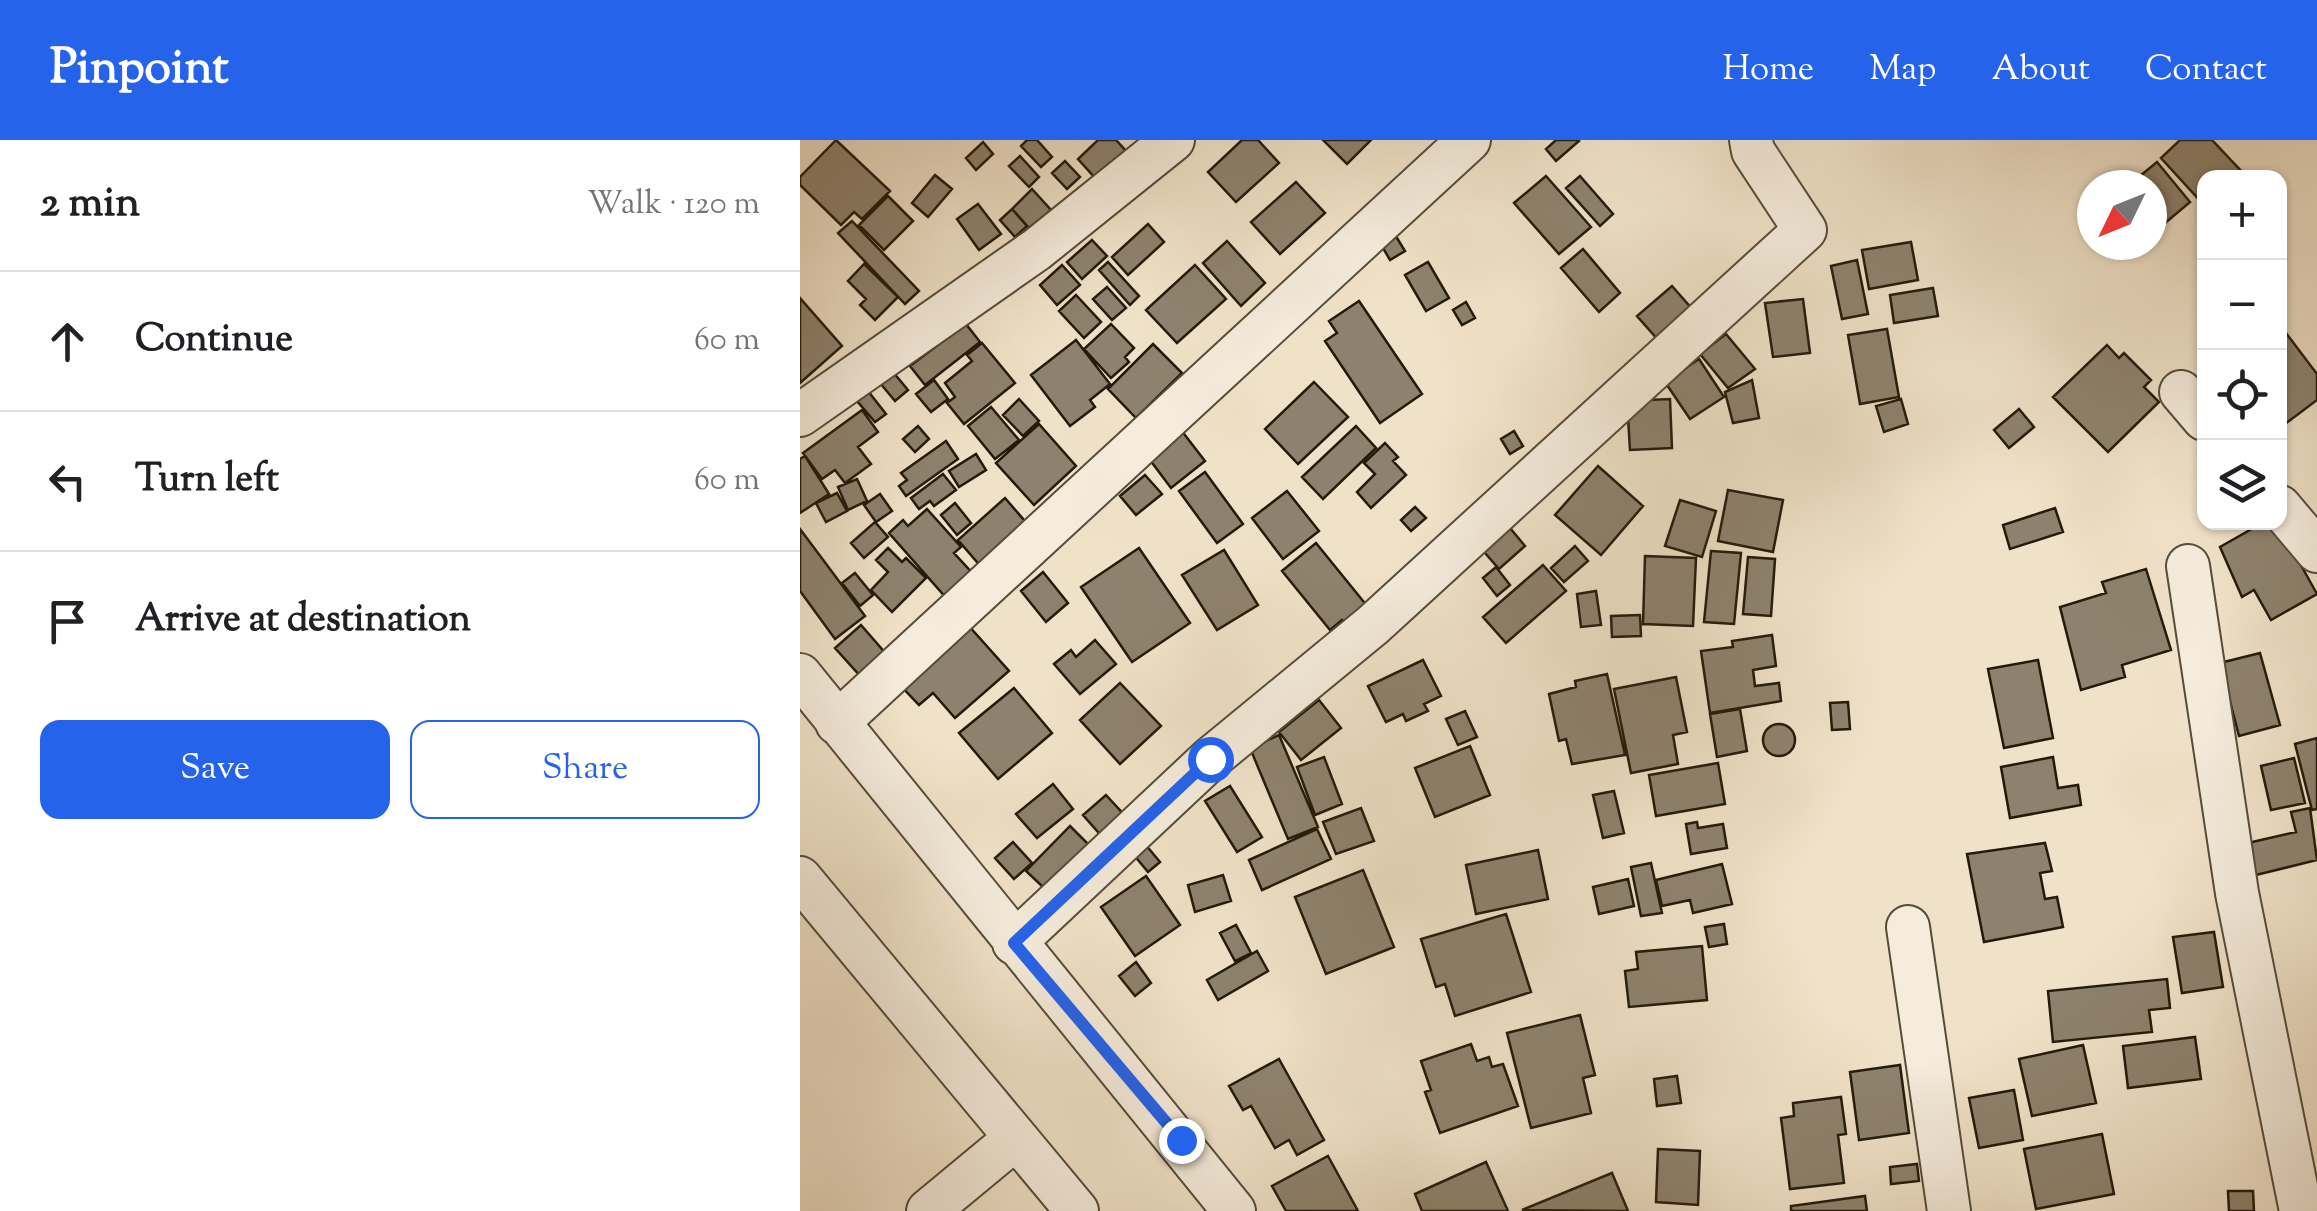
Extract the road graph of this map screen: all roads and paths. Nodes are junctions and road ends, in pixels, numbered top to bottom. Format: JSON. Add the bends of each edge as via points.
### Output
{"nodes":[{"id":1,"x":1173,"y":140,"type":"edge"},
{"id":2,"x":1468,"y":140,"type":"edge"},
{"id":3,"x":1751,"y":140,"type":"edge"},
{"id":4,"x":800,"y":415,"type":"edge"},
{"id":5,"x":2287,"y":515,"type":"edge"},
{"id":6,"x":2317,"y":551,"type":"edge"},
{"id":7,"x":2188,"y":566,"type":"dead end"},
{"id":8,"x":800,"y":675,"type":"edge"},
{"id":9,"x":837,"y":723,"type":"junction"},
{"id":10,"x":800,"y":878,"type":"edge"},
{"id":11,"x":1908,"y":927,"type":"dead end"},
{"id":12,"x":1014,"y":943,"type":"junction"},
{"id":13,"x":1016,"y":1138,"type":"junction"},
{"id":14,"x":928,"y":1211,"type":"edge"},
{"id":15,"x":1077,"y":1211,"type":"edge"},
{"id":16,"x":1234,"y":1211,"type":"edge"},
{"id":17,"x":1949,"y":1211,"type":"edge"},
{"id":18,"x":2301,"y":1211,"type":"edge"}],
"edges":[{"from":1,"to":4,"type":"street","via":[[1036,250]]},
{"from":2,"to":9,"type":"street"},
{"from":3,"to":12,"type":"street","via":[[1805,230],[1373,625],[1210,759]]},
{"from":5,"to":6,"type":"street"},
{"from":7,"to":18,"type":"street","via":[[2237,893]]},
{"from":8,"to":9,"type":"street"},
{"from":9,"to":12,"type":"street"},
{"from":10,"to":13,"type":"street"},
{"from":11,"to":17,"type":"street"},
{"from":12,"to":16,"type":"street"},
{"from":13,"to":14,"type":"street"},
{"from":13,"to":15,"type":"street"}]}
